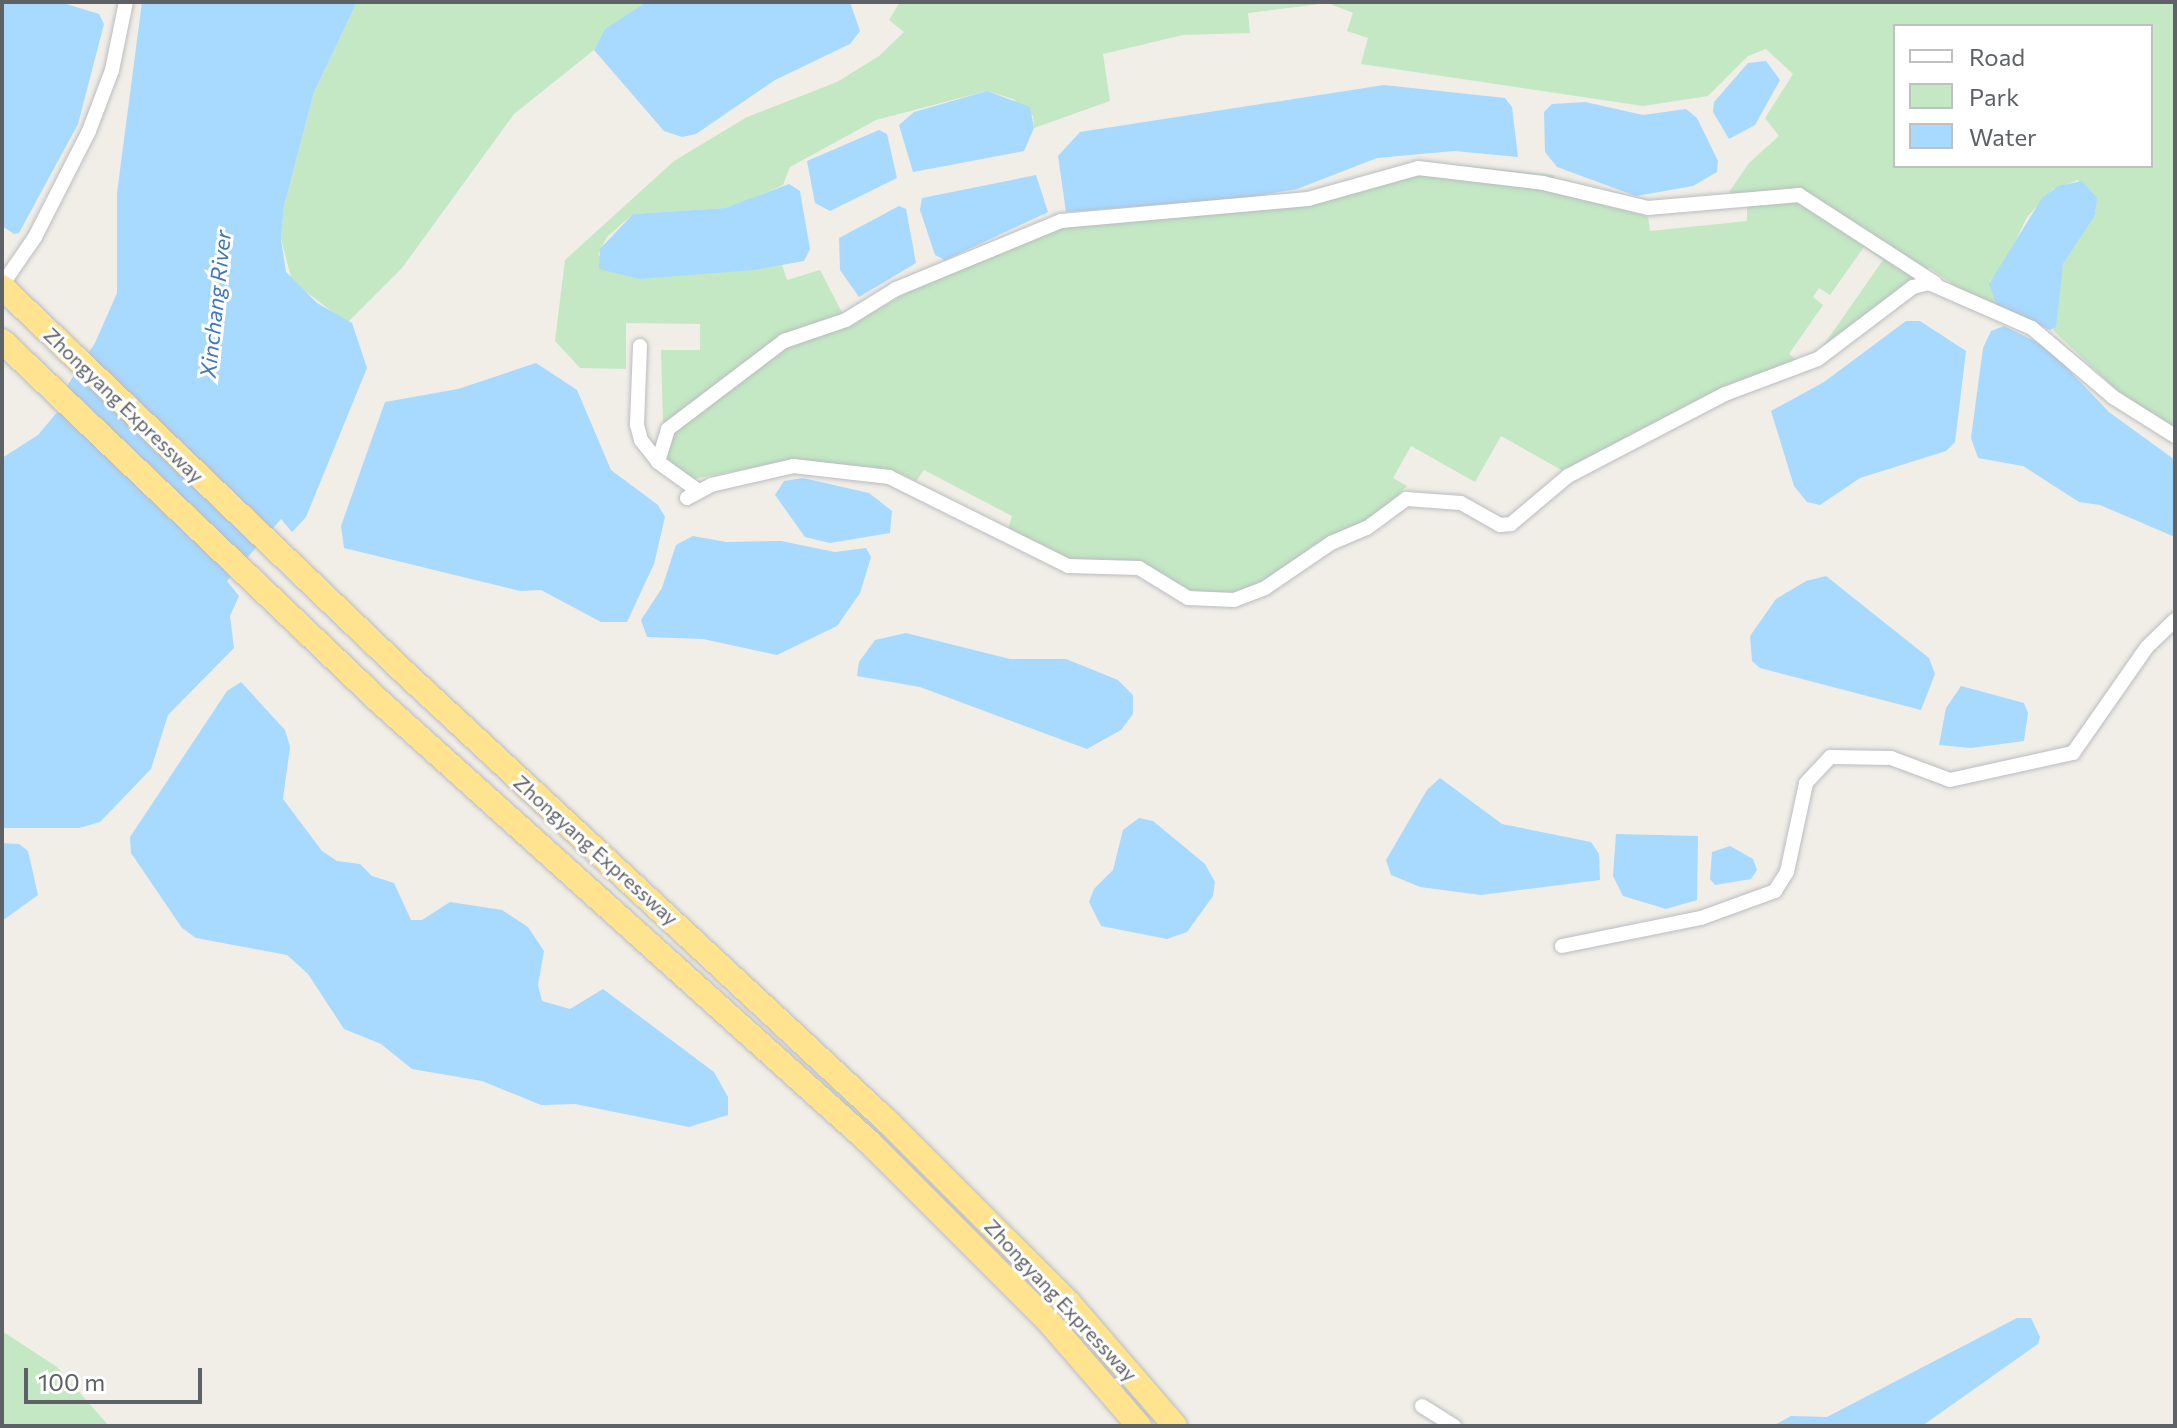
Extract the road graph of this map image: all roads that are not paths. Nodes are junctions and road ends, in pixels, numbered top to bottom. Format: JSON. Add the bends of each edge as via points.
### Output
{"nodes":[{"id":1,"x":126,"y":2,"type":"edge"},
{"id":2,"x":1935,"y":283,"type":"junction"},
{"id":3,"x":2,"y":286,"type":"edge"},
{"id":4,"x":2,"y":341,"type":"edge"},
{"id":5,"x":640,"y":346,"type":"dead end"},
{"id":6,"x":2175,"y":436,"type":"edge"},
{"id":7,"x":658,"y":462,"type":"junction"},
{"id":8,"x":2175,"y":620,"type":"edge"},
{"id":9,"x":1562,"y":946,"type":"dead end"},
{"id":10,"x":1422,"y":1406,"type":"dead end"},
{"id":11,"x":1139,"y":1426,"type":"edge"},
{"id":12,"x":1175,"y":1426,"type":"edge"},
{"id":13,"x":1454,"y":1426,"type":"edge"}],
"edges":[{"from":1,"to":3,"type":"street","via":[[112,70],[89,131],[35,237]]},
{"from":2,"to":6,"type":"street","via":[[2032,328],[2113,397]]},
{"from":2,"to":7,"type":"street","via":[[1799,195],[1648,208],[1543,183],[1418,168],[1308,199],[1061,221],[896,289],[846,320],[784,341],[668,429]]},
{"from":2,"to":7,"type":"street","via":[[1913,287],[1818,359],[1725,394],[1568,476],[1511,524],[1500,525],[1461,503],[1406,499],[1265,588],[1234,600],[1188,598],[1139,568],[1068,566],[889,477],[793,466],[692,494]]},
{"from":3,"to":12,"type":"highway","name":"Zhongyang Expressway","via":[[404,672],[919,1153],[1069,1303]]},
{"from":4,"to":11,"type":"highway","name":"Zhongyang Expressway","via":[[378,700],[869,1142],[1040,1313]]},
{"from":5,"to":7,"type":"street","via":[[637,425],[647,452]]},
{"from":8,"to":9,"type":"street","via":[[2147,647],[2073,753],[1950,780],[1891,758],[1830,757],[1806,783],[1787,872],[1775,891],[1701,918]]},
{"from":10,"to":13,"type":"street"}]}
